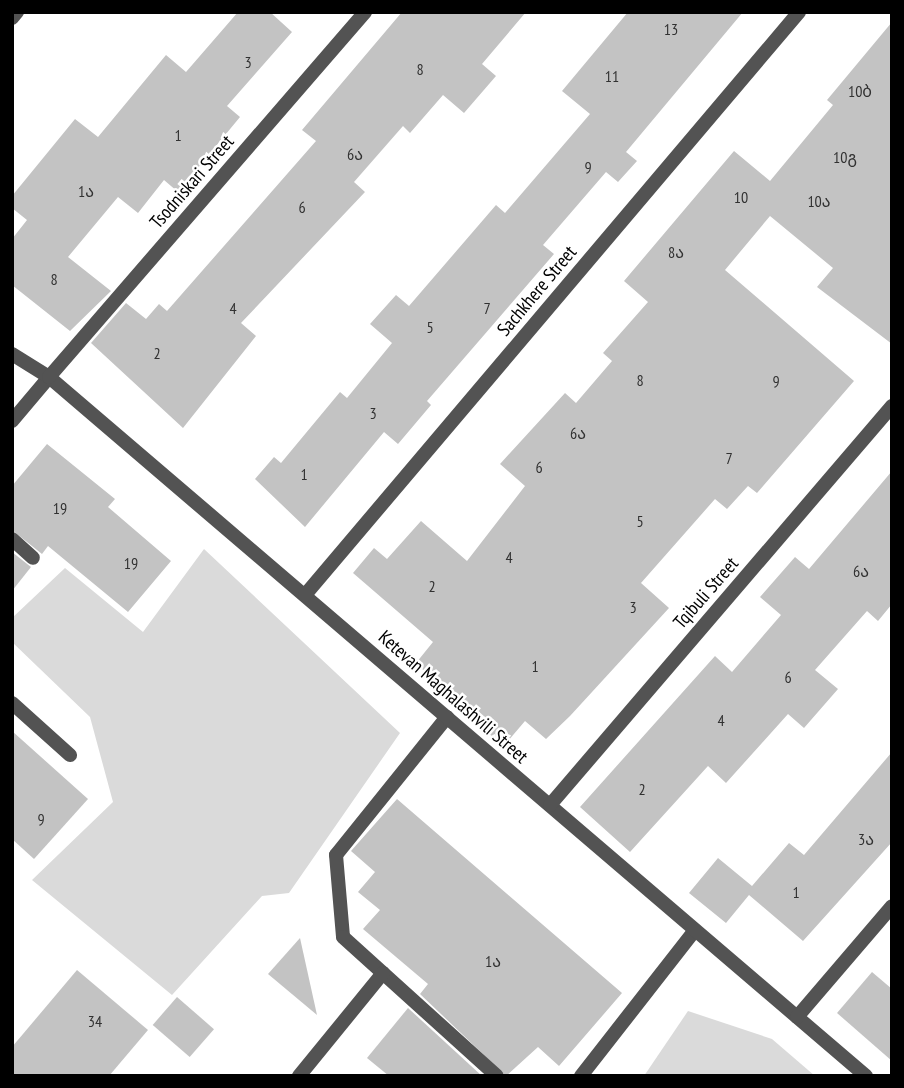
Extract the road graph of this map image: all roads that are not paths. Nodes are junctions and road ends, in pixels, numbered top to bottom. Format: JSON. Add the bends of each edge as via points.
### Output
{"nodes":[{"id":1,"x":17,"y":12,"type":"edge"},
{"id":2,"x":365,"y":12,"type":"edge"},
{"id":3,"x":799,"y":12,"type":"edge"},
{"id":4,"x":12,"y":18,"type":"edge"},
{"id":5,"x":12,"y":354,"type":"edge"},
{"id":6,"x":49,"y":377,"type":"junction"},
{"id":7,"x":892,"y":406,"type":"edge"},
{"id":8,"x":12,"y":421,"type":"edge"},
{"id":9,"x":12,"y":539,"type":"edge"},
{"id":10,"x":33,"y":558,"type":"dead end"},
{"id":11,"x":305,"y":596,"type":"junction"},
{"id":12,"x":12,"y":703,"type":"edge"},
{"id":13,"x":447,"y":717,"type":"junction"},
{"id":14,"x":70,"y":755,"type":"dead end"},
{"id":15,"x":550,"y":805,"type":"junction"},
{"id":16,"x":892,"y":906,"type":"edge"},
{"id":17,"x":695,"y":930,"type":"junction"},
{"id":18,"x":383,"y":973,"type":"junction"},
{"id":19,"x":797,"y":1017,"type":"junction"},
{"id":20,"x":299,"y":1076,"type":"edge"},
{"id":21,"x":497,"y":1076,"type":"edge"},
{"id":22,"x":581,"y":1076,"type":"edge"},
{"id":23,"x":866,"y":1076,"type":"edge"}],
"edges":[{"from":1,"to":4,"type":"street"},
{"from":2,"to":6,"type":"street","name":"Tsodniskari Street"},
{"from":3,"to":11,"type":"street","name":"Sachkhere Street"},
{"from":5,"to":6,"type":"street","name":"Ketevan Maghalashvili Street"},
{"from":6,"to":8,"type":"street","name":"Tsodniskari Street"},
{"from":6,"to":11,"type":"street","name":"Ketevan Maghalashvili Street"},
{"from":7,"to":15,"type":"street","name":"Tqibuli Street"},
{"from":9,"to":10,"type":"street"},
{"from":11,"to":13,"type":"street","name":"Ketevan Maghalashvili Street"},
{"from":12,"to":14,"type":"street"},
{"from":13,"to":15,"type":"street","name":"Ketevan Maghalashvili Street"},
{"from":13,"to":18,"type":"street","via":[[336,855],[344,937]]},
{"from":15,"to":17,"type":"street","name":"Ketevan Maghalashvili Street"},
{"from":16,"to":19,"type":"street"},
{"from":17,"to":19,"type":"street","name":"Ketevan Maghalashvili Street"},
{"from":17,"to":22,"type":"street"},
{"from":18,"to":20,"type":"street"},
{"from":18,"to":21,"type":"street"},
{"from":19,"to":23,"type":"street","name":"Ketevan Maghalashvili Street"}]}
